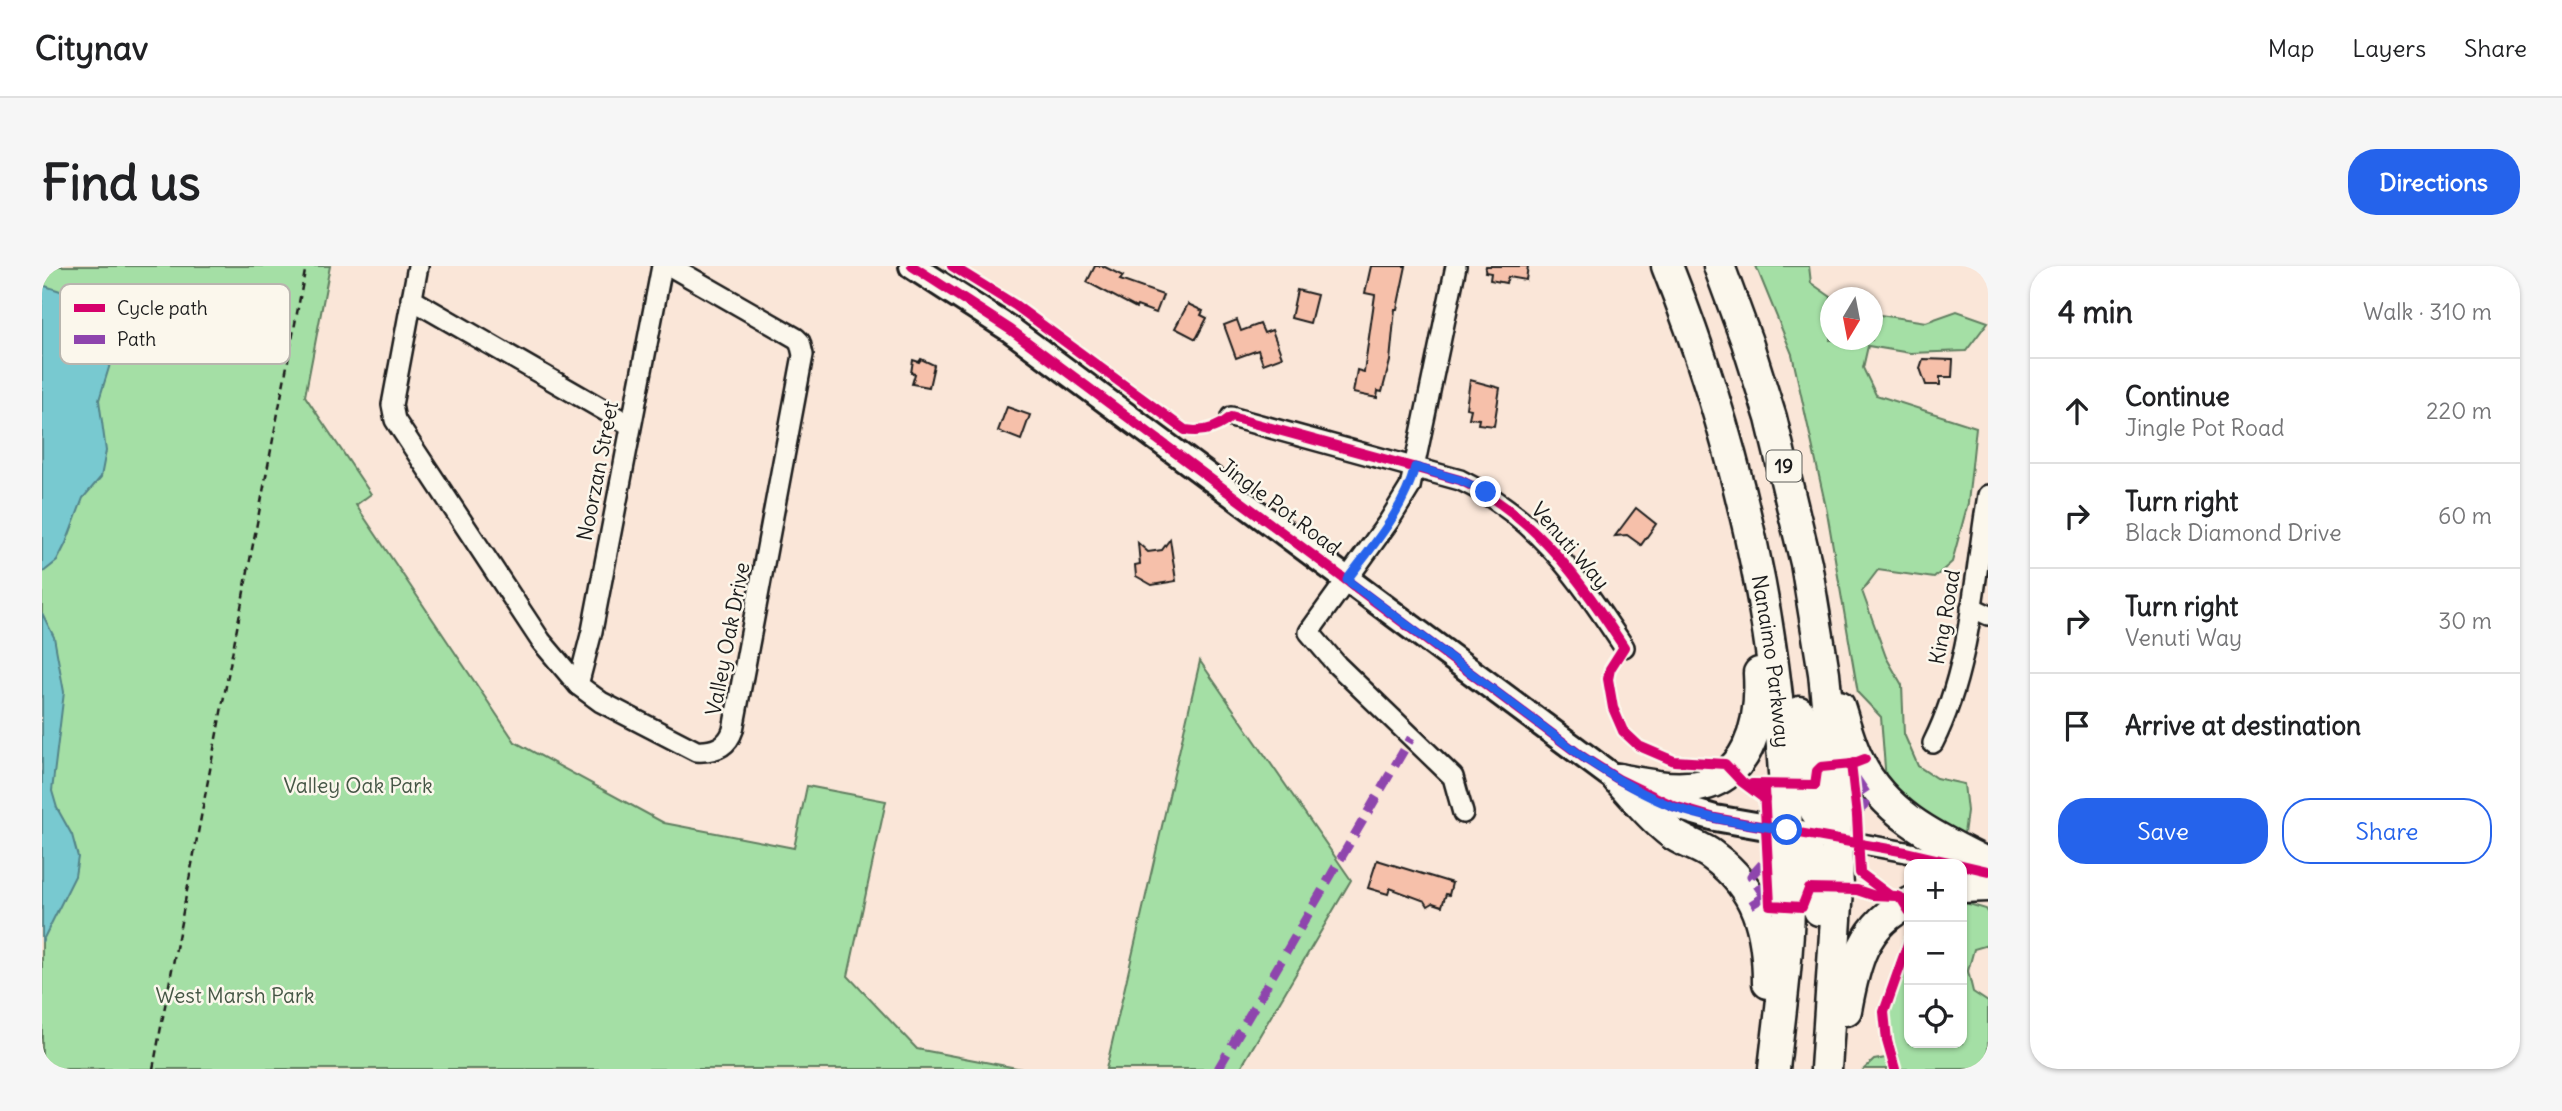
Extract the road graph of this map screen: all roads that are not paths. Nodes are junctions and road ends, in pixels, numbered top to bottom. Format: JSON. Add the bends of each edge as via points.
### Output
{"nodes":[{"id":1,"x":418,"y":266,"type":"edge"},
{"id":2,"x":662,"y":266,"type":"edge"},
{"id":3,"x":670,"y":266,"type":"edge"},
{"id":4,"x":912,"y":266,"type":"edge"},
{"id":5,"x":1456,"y":266,"type":"edge"},
{"id":6,"x":1667,"y":266,"type":"edge"},
{"id":7,"x":1719,"y":266,"type":"edge"},
{"id":8,"x":411,"y":299,"type":"junction"},
{"id":9,"x":1231,"y":416,"type":"dead end"},
{"id":10,"x":630,"y":425,"type":"junction"},
{"id":11,"x":1415,"y":467,"type":"junction"},
{"id":12,"x":1988,"y":495,"type":"edge"},
{"id":13,"x":1347,"y":580,"type":"junction"},
{"id":14,"x":1762,"y":589,"type":"junction"},
{"id":15,"x":1979,"y":611,"type":"edge"},
{"id":16,"x":1624,"y":647,"type":"dead end"},
{"id":17,"x":1824,"y":673,"type":"junction"},
{"id":18,"x":578,"y":685,"type":"junction"},
{"id":19,"x":1933,"y":743,"type":"dead end"},
{"id":20,"x":1618,"y":779,"type":"junction"},
{"id":21,"x":1463,"y":813,"type":"dead end"},
{"id":22,"x":1787,"y":830,"type":"junction"},
{"id":23,"x":1835,"y":839,"type":"junction"},
{"id":24,"x":1988,"y":864,"type":"edge"},
{"id":25,"x":1988,"y":872,"type":"edge"},
{"id":26,"x":1988,"y":886,"type":"edge"},
{"id":27,"x":1967,"y":887,"type":"edge"},
{"id":28,"x":1904,"y":907,"type":"edge"},
{"id":29,"x":1768,"y":1069,"type":"edge"},
{"id":30,"x":1774,"y":1069,"type":"edge"},
{"id":31,"x":1819,"y":1069,"type":"edge"},
{"id":32,"x":1826,"y":1069,"type":"edge"},
{"id":33,"x":1835,"y":1069,"type":"edge"}],
"edges":[{"from":1,"to":8,"type":"street","name":"Valley Oak Drive"},
{"from":2,"to":10,"type":"street","name":"Noorzan Street"},
{"from":3,"to":18,"type":"street","name":"Valley Oak Drive","via":[[796,338],[803,355],[733,730],[719,748],[696,751],[601,702]]},
{"from":4,"to":13,"type":"main road","name":"Jingle Pot Road","via":[[1011,330]]},
{"from":5,"to":11,"type":"street"},
{"from":6,"to":14,"type":"highway","name":"Nanaimo Parkway","number":"19","via":[[1719,414]]},
{"from":7,"to":17,"type":"highway","number":"19","via":[[1771,418],[1806,563]]},
{"from":8,"to":10,"type":"street"},
{"from":8,"to":18,"type":"street","name":"Valley Oak Drive","via":[[392,405],[395,421],[541,641]]},
{"from":9,"to":11,"type":"street","name":"Venuti Way"},
{"from":10,"to":18,"type":"street","name":"Noorzan Street"},
{"from":11,"to":13,"type":"street","via":[[1400,504]]},
{"from":11,"to":16,"type":"street","name":"Venuti Way","via":[[1460,480],[1515,512],[1582,584]]},
{"from":12,"to":15,"type":"street","name":"King Road"},
{"from":13,"to":20,"type":"main road","name":"Jingle Pot Road"},
{"from":13,"to":21,"type":"street","name":"Jingle Pot Road","via":[[1309,632],[1453,777]]},
{"from":14,"to":20,"type":"highway","via":[[1756,637],[1759,713],[1740,760],[1717,779],[1688,787]]},
{"from":14,"to":22,"type":"highway","name":"Nanaimo Parkway","number":"19","via":[[1779,708]]},
{"from":14,"to":23,"type":"highway","via":[[1785,638],[1815,810]]},
{"from":15,"to":19,"type":"street","name":"King Road"},
{"from":17,"to":23,"type":"highway","number":"19"},
{"from":17,"to":24,"type":"highway","via":[[1859,762],[1882,794],[1912,824]]},
{"from":20,"to":22,"type":"main road","name":"Jingle Pot Road","via":[[1674,806]]},
{"from":20,"to":29,"type":"highway","via":[[1671,833],[1711,854],[1734,873],[1755,902],[1768,962]]},
{"from":22,"to":23,"type":"main road","name":"Jingle Pot Road"},
{"from":22,"to":30,"type":"highway","name":"Nanaimo Parkway","number":"19","via":[[1789,906]]},
{"from":22,"to":31,"type":"highway","via":[[1808,852],[1819,889],[1814,961]]},
{"from":23,"to":25,"type":"street","name":"Jingle Pot Road"},
{"from":23,"to":32,"type":"highway","number":"19","via":[[1838,897]]},
{"from":26,"to":27,"type":"highway"},
{"from":28,"to":33,"type":"highway","via":[[1875,928],[1855,964]]}]}
